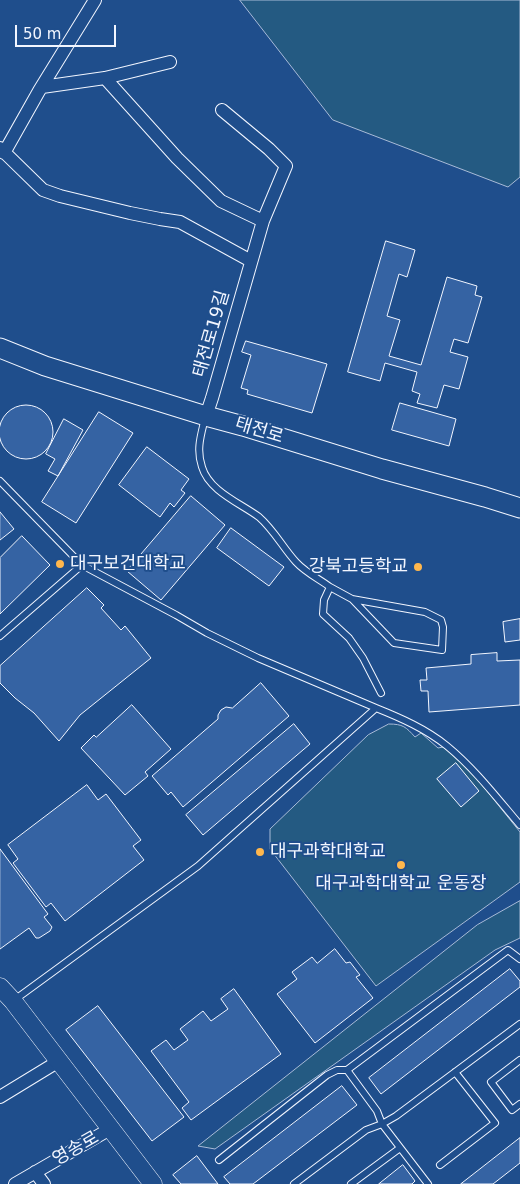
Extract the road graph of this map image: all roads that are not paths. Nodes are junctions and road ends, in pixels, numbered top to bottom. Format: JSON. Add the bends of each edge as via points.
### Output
{"nodes":[{"id":1,"x":95,"y":0,"type":"edge"},
{"id":2,"x":170,"y":62,"type":"dead end"},
{"id":3,"x":105,"y":78,"type":"junction"},
{"id":4,"x":42,"y":87,"type":"junction"},
{"id":5,"x":222,"y":110,"type":"dead end"},
{"id":6,"x":2,"y":151,"type":"edge"},
{"id":7,"x":263,"y":221,"type":"junction"},
{"id":8,"x":251,"y":261,"type":"junction"},
{"id":9,"x":0,"y":348,"type":"edge"},
{"id":10,"x":206,"y":416,"type":"junction"},
{"id":11,"x":0,"y":481,"type":"edge"},
{"id":12,"x":520,"y":508,"type":"edge"},
{"id":13,"x":82,"y":565,"type":"junction"},
{"id":14,"x":330,"y":587,"type":"junction"},
{"id":15,"x":352,"y":599,"type":"junction"},
{"id":16,"x":0,"y":636,"type":"edge"},
{"id":17,"x":381,"y":693,"type":"dead end"},
{"id":18,"x":376,"y":708,"type":"junction"},
{"id":19,"x":520,"y":825,"type":"edge"},
{"id":20,"x":520,"y":959,"type":"edge"},
{"id":21,"x":0,"y":987,"type":"edge"},
{"id":22,"x":12,"y":1001,"type":"junction"},
{"id":23,"x":520,"y":1024,"type":"edge"},
{"id":24,"x":520,"y":1060,"type":"edge"},
{"id":25,"x":59,"y":1062,"type":"junction"},
{"id":26,"x":346,"y":1070,"type":"junction"},
{"id":27,"x":455,"y":1072,"type":"junction"},
{"id":28,"x":0,"y":1097,"type":"edge"},
{"id":29,"x":520,"y":1104,"type":"edge"},
{"id":30,"x":382,"y":1124,"type":"junction"},
{"id":31,"x":110,"y":1129,"type":"junction"},
{"id":32,"x":400,"y":1148,"type":"junction"},
{"id":33,"x":219,"y":1160,"type":"dead end"},
{"id":34,"x":440,"y":1165,"type":"dead end"},
{"id":35,"x":35,"y":1172,"type":"junction"},
{"id":36,"x":303,"y":1182,"type":"edge"},
{"id":37,"x":15,"y":1184,"type":"edge"},
{"id":38,"x":44,"y":1184,"type":"edge"},
{"id":39,"x":153,"y":1184,"type":"edge"},
{"id":40,"x":294,"y":1184,"type":"edge"},
{"id":41,"x":351,"y":1184,"type":"edge"},
{"id":42,"x":428,"y":1184,"type":"edge"}],
"edges":[{"from":1,"to":4,"type":"street"},
{"from":2,"to":3,"type":"street"},
{"from":3,"to":4,"type":"street"},
{"from":3,"to":7,"type":"street","via":[[177,158],[221,201]]},
{"from":4,"to":6,"type":"street"},
{"from":5,"to":7,"type":"street","name":"태전로19길","via":[[286,166]]},
{"from":6,"to":8,"type":"street","via":[[42,190],[130,213],[180,222]]},
{"from":7,"to":8,"type":"street","name":"태전로19길"},
{"from":8,"to":10,"type":"street","name":"태전로19길"},
{"from":9,"to":10,"type":"main road","name":"태전로","via":[[45,366]]},
{"from":10,"to":12,"type":"main road","name":"태전로"},
{"from":10,"to":14,"type":"lane","via":[[198,449],[207,478],[258,517],[296,562]]},
{"from":11,"to":13,"type":"lane"},
{"from":13,"to":16,"type":"lane"},
{"from":13,"to":18,"type":"lane","via":[[258,658]]},
{"from":14,"to":15,"type":"lane"},
{"from":14,"to":17,"type":"lane","via":[[324,600],[323,614],[349,638]]},
{"from":15,"to":15,"type":"lane","via":[[394,643],[442,650],[441,620],[425,612]]},
{"from":18,"to":19,"type":"lane","via":[[418,727],[446,745],[472,769]]},
{"from":18,"to":22,"type":"lane","via":[[198,866]]},
{"from":20,"to":26,"type":"lane","via":[[508,950]]},
{"from":21,"to":22,"type":"main road","name":"영송로"},
{"from":22,"to":25,"type":"main road","name":"영송로"},
{"from":23,"to":27,"type":"lane"},
{"from":24,"to":29,"type":"lane","via":[[491,1082],[512,1110]]},
{"from":25,"to":28,"type":"street"},
{"from":25,"to":31,"type":"main road","name":"영송로"},
{"from":26,"to":30,"type":"lane","via":[[377,1111]]},
{"from":26,"to":33,"type":"lane","via":[[336,1070],[327,1075]]},
{"from":27,"to":30,"type":"lane"},
{"from":27,"to":34,"type":"lane","via":[[495,1123]]},
{"from":30,"to":32,"type":"lane"},
{"from":30,"to":36,"type":"lane","via":[[366,1130]]},
{"from":31,"to":35,"type":"street","name":"영송로"},
{"from":31,"to":39,"type":"main road","name":"영송로"},
{"from":32,"to":41,"type":"lane"},
{"from":32,"to":42,"type":"lane"},
{"from":35,"to":37,"type":"street","name":"영송로"},
{"from":35,"to":38,"type":"street"},
{"from":36,"to":40,"type":"lane"}]}
